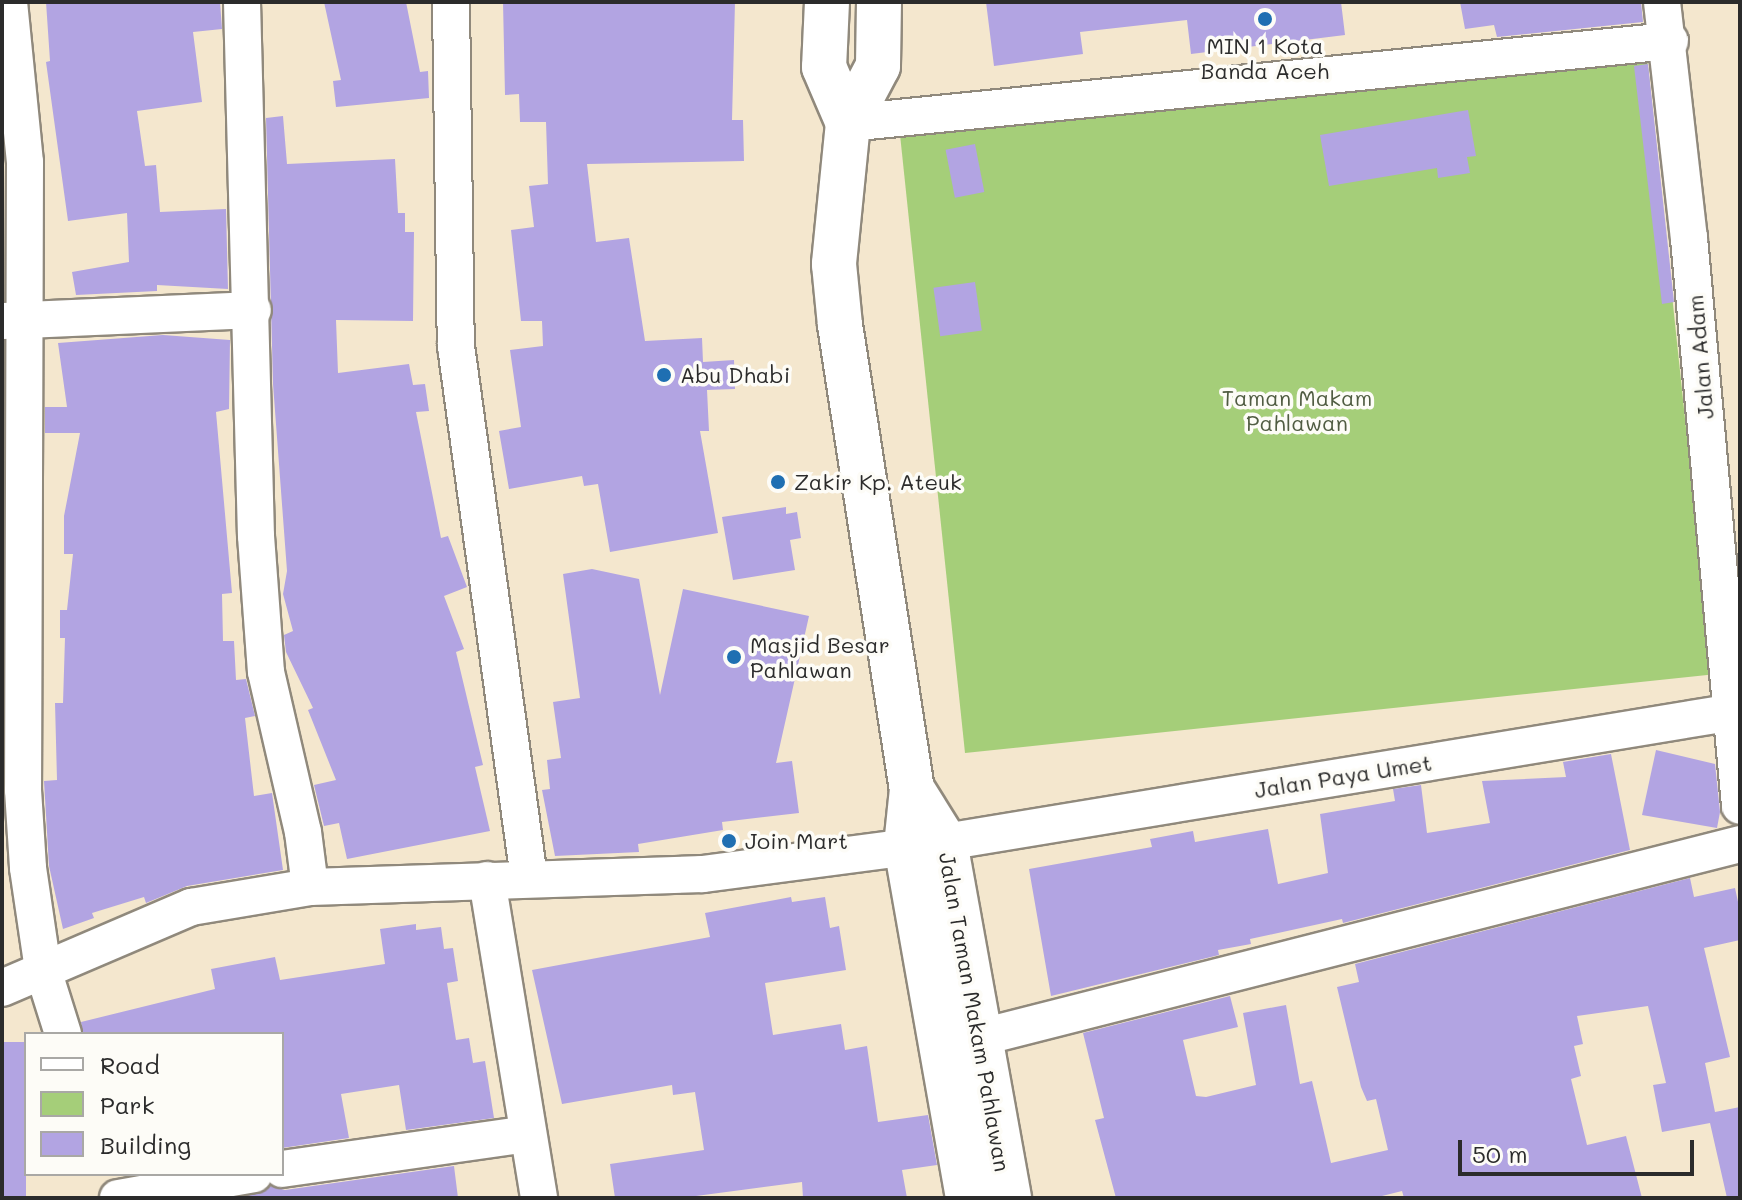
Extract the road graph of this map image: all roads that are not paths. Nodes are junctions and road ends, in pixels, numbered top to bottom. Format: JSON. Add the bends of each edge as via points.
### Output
{"nodes":[{"id":1,"x":9,"y":2,"type":"edge"},
{"id":2,"x":242,"y":2,"type":"edge"},
{"id":3,"x":451,"y":2,"type":"edge"},
{"id":4,"x":827,"y":2,"type":"edge"},
{"id":5,"x":879,"y":2,"type":"edge"},
{"id":6,"x":1662,"y":2,"type":"edge"},
{"id":7,"x":1670,"y":41,"type":"junction"},
{"id":8,"x":848,"y":123,"type":"junction"},
{"id":9,"x":253,"y":310,"type":"junction"},
{"id":10,"x":14,"y":320,"type":"edge"},
{"id":11,"x":1725,"y":466,"type":"edge"},
{"id":12,"x":1735,"y":712,"type":"edge"},
{"id":13,"x":1740,"y":806,"type":"edge"},
{"id":14,"x":926,"y":844,"type":"junction"},
{"id":15,"x":1740,"y":844,"type":"edge"},
{"id":16,"x":529,"y":878,"type":"junction"},
{"id":17,"x":487,"y":880,"type":"junction"},
{"id":18,"x":310,"y":887,"type":"junction"},
{"id":19,"x":43,"y":970,"type":"junction"},
{"id":20,"x":2,"y":988,"type":"edge"},
{"id":21,"x":62,"y":1032,"type":"edge"},
{"id":22,"x":978,"y":1038,"type":"junction"},
{"id":23,"x":528,"y":1134,"type":"junction"},
{"id":24,"x":978,"y":1143,"type":"junction"},
{"id":25,"x":284,"y":1169,"type":"edge"},
{"id":26,"x":112,"y":1176,"type":"edge"},
{"id":27,"x":243,"y":1176,"type":"edge"},
{"id":28,"x":118,"y":1198,"type":"edge"},
{"id":29,"x":539,"y":1198,"type":"edge"},
{"id":30,"x":968,"y":1198,"type":"edge"},
{"id":31,"x":1009,"y":1198,"type":"edge"}],
"edges":[{"from":1,"to":10,"type":"street","via":[[25,162]]},
{"from":2,"to":9,"type":"street"},
{"from":3,"to":16,"type":"street","via":[[456,346]]},
{"from":4,"to":8,"type":"street","name":"Jalan Taman Makam Pahlawan","via":[[824,67]]},
{"from":5,"to":8,"type":"street","name":"Jalan Taman Makam Pahlawan","via":[[878,66]]},
{"from":6,"to":7,"type":"street","name":"Jalan Adam"},
{"from":7,"to":8,"type":"street"},
{"from":7,"to":11,"type":"street","name":"Jalan Adam"},
{"from":8,"to":14,"type":"street","name":"Jalan Taman Makam Pahlawan","via":[[834,264],[856,451],[912,789]]},
{"from":9,"to":10,"type":"street"},
{"from":9,"to":18,"type":"street","via":[[256,536],[266,672],[303,832]]},
{"from":10,"to":19,"type":"street","via":[[23,790]]},
{"from":11,"to":12,"type":"street","name":"Jalan Adam"},
{"from":12,"to":13,"type":"street","name":"Jalan Adam"},
{"from":12,"to":14,"type":"street","name":"Jalan Paya Umet"},
{"from":14,"to":16,"type":"street","name":"Jalan Paya Umet","via":[[703,874]]},
{"from":14,"to":22,"type":"street","name":"Jalan Taman Makam Pahlawan"},
{"from":14,"to":24,"type":"street"},
{"from":15,"to":22,"type":"street"},
{"from":16,"to":17,"type":"street","name":"Jalan Paya Umet"},
{"from":17,"to":18,"type":"street","name":"Jalan Paya Umet"},
{"from":17,"to":23,"type":"street"},
{"from":18,"to":19,"type":"street","name":"Jalan Paya Umet","via":[[191,907]]},
{"from":19,"to":20,"type":"street","name":"Jalan Paya Umet"},
{"from":19,"to":21,"type":"street"},
{"from":22,"to":24,"type":"street","name":"Jalan Taman Makam Pahlawan"},
{"from":23,"to":25,"type":"street"},
{"from":23,"to":29,"type":"street"},
{"from":24,"to":30,"type":"street"},
{"from":24,"to":31,"type":"street","name":"Jalan Taman Makam Pahlawan"},
{"from":26,"to":28,"type":"street"},
{"from":27,"to":28,"type":"street"}]}
